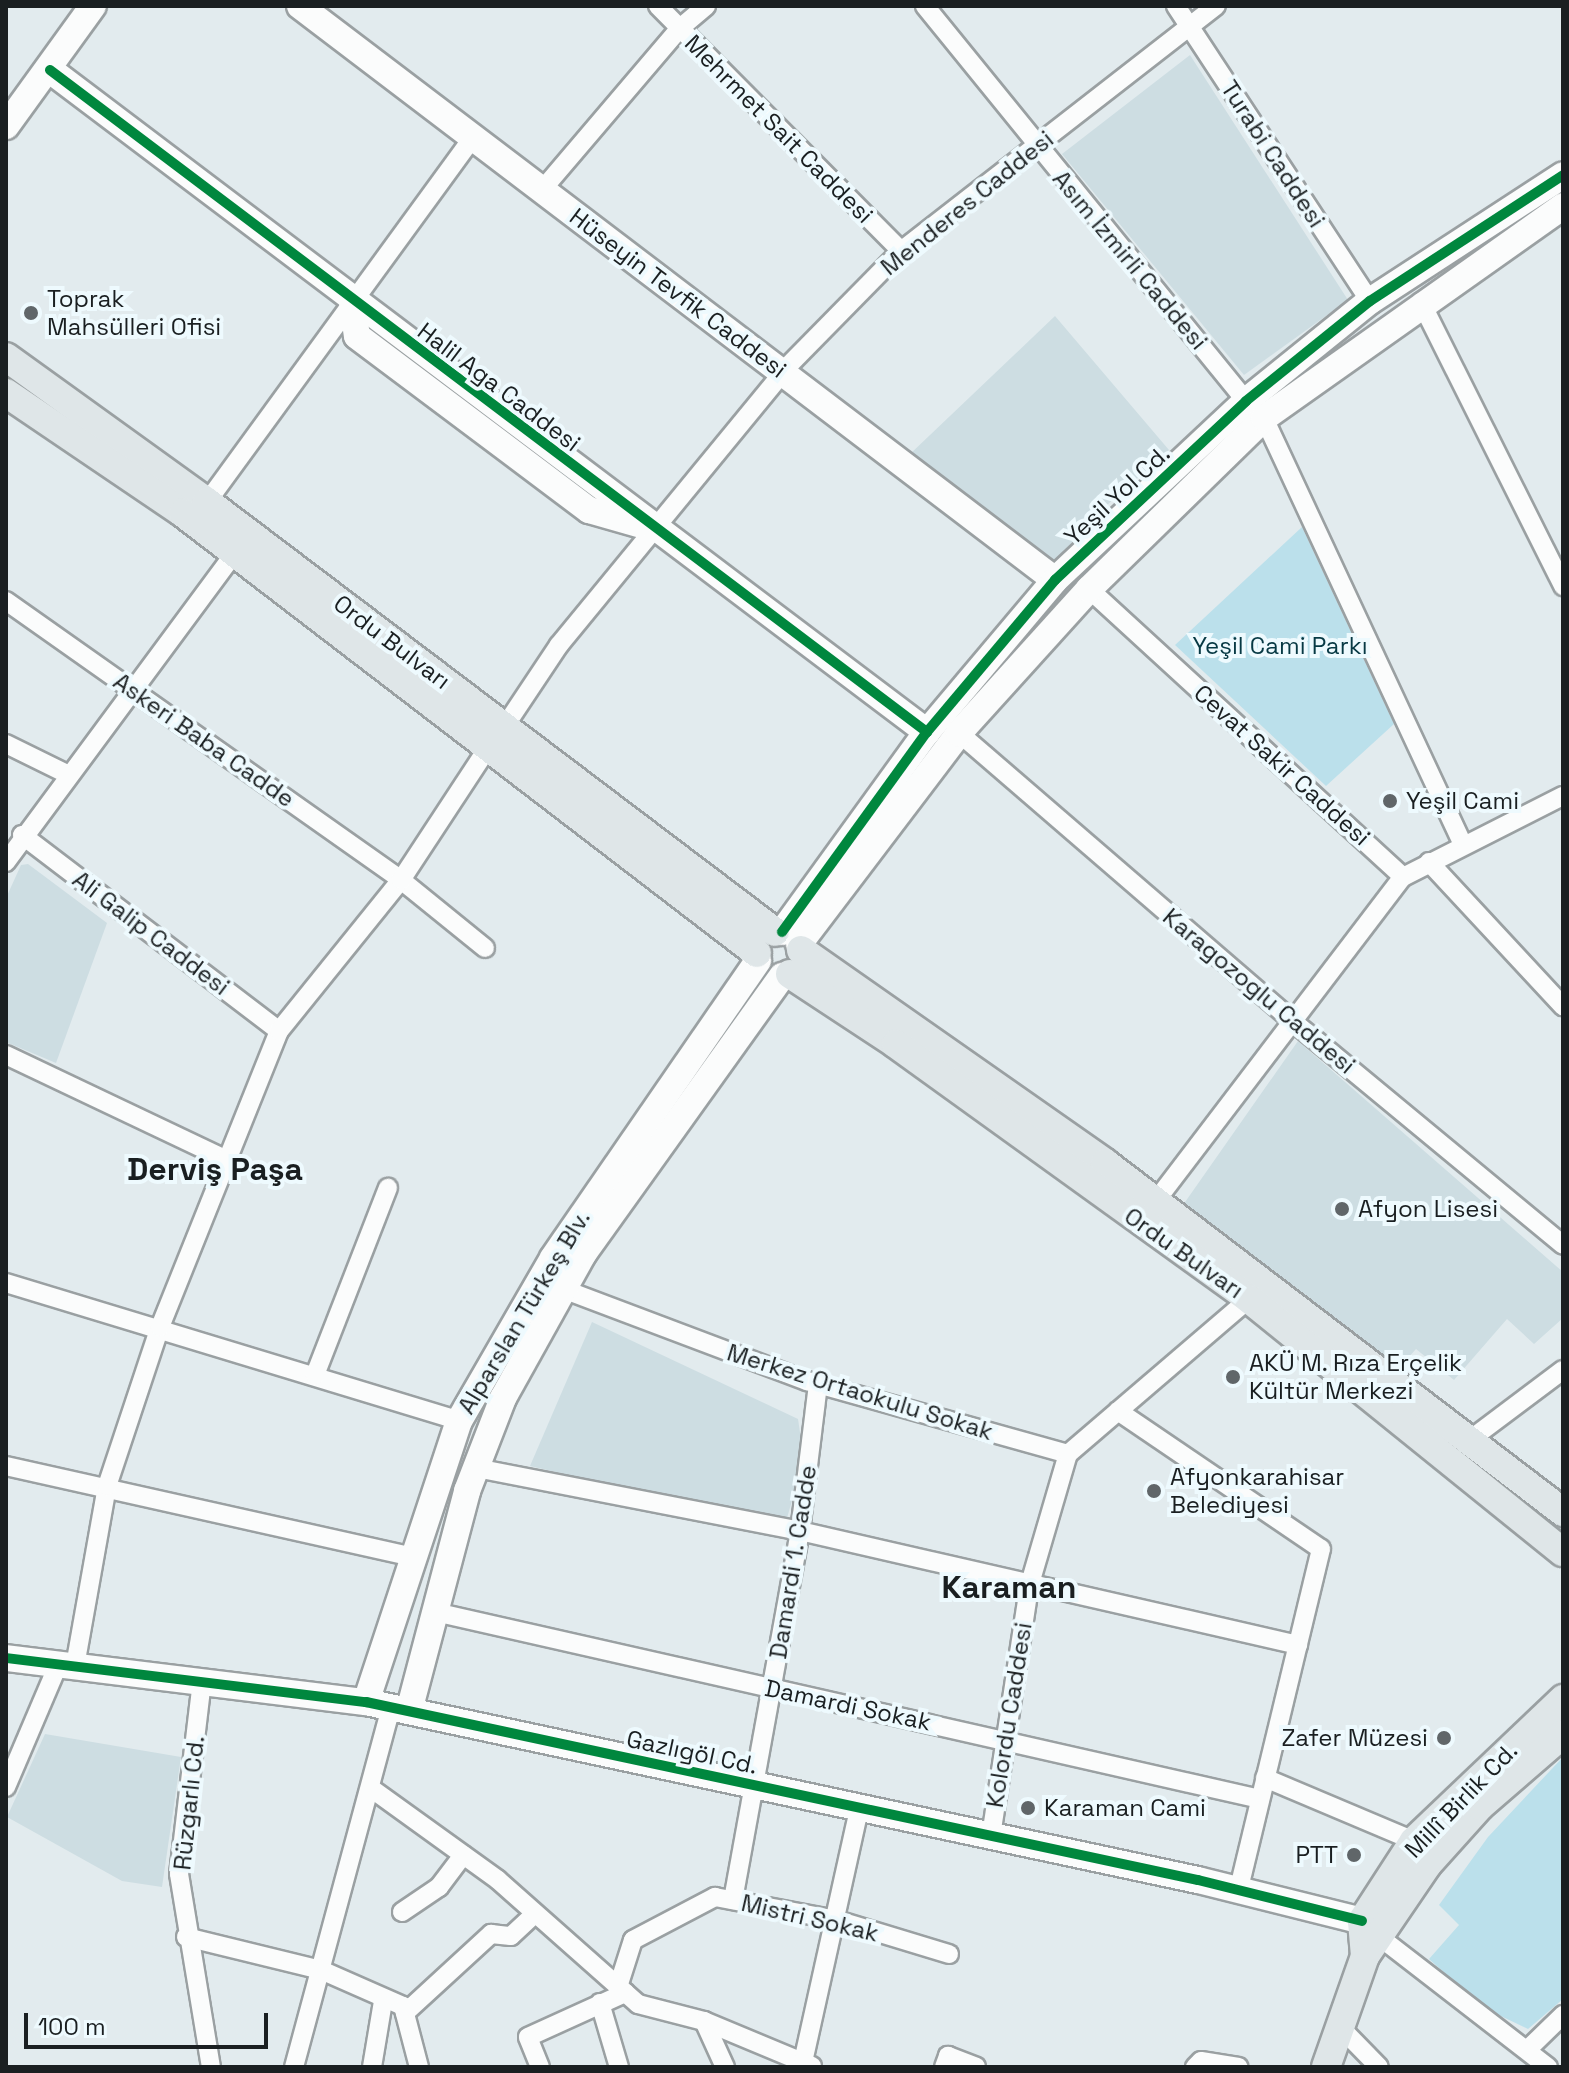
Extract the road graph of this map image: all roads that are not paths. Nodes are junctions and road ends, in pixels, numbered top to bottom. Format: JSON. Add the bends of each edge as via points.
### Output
{"nodes":[{"id":1,"x":93,"y":6,"type":"edge"},
{"id":2,"x":300,"y":6,"type":"edge"},
{"id":3,"x":658,"y":6,"type":"edge"},
{"id":4,"x":706,"y":6,"type":"edge"},
{"id":5,"x":925,"y":6,"type":"edge"},
{"id":6,"x":1176,"y":6,"type":"edge"},
{"id":7,"x":1216,"y":6,"type":"edge"},
{"id":8,"x":1189,"y":25,"type":"junction"},
{"id":9,"x":680,"y":28,"type":"junction"},
{"id":10,"x":50,"y":70,"type":"junction"},
{"id":11,"x":6,"y":126,"type":"edge"},
{"id":12,"x":472,"y":138,"type":"junction"},
{"id":13,"x":1036,"y":147,"type":"junction"},
{"id":14,"x":1563,"y":175,"type":"edge"},
{"id":15,"x":542,"y":190,"type":"junction"},
{"id":16,"x":1563,"y":206,"type":"edge"},
{"id":17,"x":901,"y":251,"type":"junction"},
{"id":18,"x":352,"y":301,"type":"junction"},
{"id":19,"x":1370,"y":301,"type":"junction"},
{"id":20,"x":1421,"y":302,"type":"junction"},
{"id":21,"x":6,"y":357,"type":"edge"},
{"id":22,"x":782,"y":371,"type":"junction"},
{"id":23,"x":6,"y":393,"type":"edge"},
{"id":24,"x":1255,"y":410,"type":"junction"},
{"id":25,"x":207,"y":502,"type":"junction"},
{"id":26,"x":652,"y":527,"type":"junction"},
{"id":27,"x":235,"y":553,"type":"junction"},
{"id":28,"x":1055,"y":580,"type":"junction"},
{"id":29,"x":1563,"y":586,"type":"edge"},
{"id":30,"x":1089,"y":589,"type":"junction"},
{"id":31,"x":6,"y":601,"type":"edge"},
{"id":32,"x":132,"y":687,"type":"junction"},
{"id":33,"x":927,"y":732,"type":"junction"},
{"id":34,"x":959,"y":733,"type":"junction"},
{"id":35,"x":497,"y":736,"type":"junction"},
{"id":36,"x":6,"y":744,"type":"edge"},
{"id":37,"x":67,"y":774,"type":"junction"},
{"id":38,"x":1563,"y":796,"type":"edge"},
{"id":39,"x":1462,"y":843,"type":"junction"},
{"id":40,"x":12,"y":847,"type":"edge"},
{"id":41,"x":1429,"y":862,"type":"junction"},
{"id":42,"x":1403,"y":877,"type":"junction"},
{"id":43,"x":401,"y":880,"type":"junction"},
{"id":44,"x":485,"y":948,"type":"dead end"},
{"id":45,"x":781,"y":953,"type":"junction"},
{"id":46,"x":1563,"y":1006,"type":"edge"},
{"id":47,"x":1290,"y":1019,"type":"junction"},
{"id":48,"x":279,"y":1031,"type":"junction"},
{"id":49,"x":6,"y":1055,"type":"edge"},
{"id":50,"x":229,"y":1161,"type":"junction"},
{"id":51,"x":388,"y":1188,"type":"dead end"},
{"id":52,"x":1155,"y":1202,"type":"junction"},
{"id":53,"x":1563,"y":1245,"type":"edge"},
{"id":54,"x":6,"y":1283,"type":"edge"},
{"id":55,"x":563,"y":1289,"type":"junction"},
{"id":56,"x":1249,"y":1299,"type":"junction"},
{"id":57,"x":160,"y":1327,"type":"junction"},
{"id":58,"x":1563,"y":1370,"type":"edge"},
{"id":59,"x":315,"y":1375,"type":"junction"},
{"id":60,"x":818,"y":1384,"type":"junction"},
{"id":61,"x":1118,"y":1411,"type":"junction"},
{"id":62,"x":459,"y":1421,"type":"junction"},
{"id":63,"x":1467,"y":1442,"type":"junction"},
{"id":64,"x":1068,"y":1454,"type":"junction"},
{"id":65,"x":6,"y":1466,"type":"edge"},
{"id":66,"x":476,"y":1468,"type":"junction"},
{"id":67,"x":107,"y":1486,"type":"junction"},
{"id":68,"x":1563,"y":1512,"type":"edge"},
{"id":69,"x":800,"y":1531,"type":"junction"},
{"id":70,"x":1563,"y":1552,"type":"edge"},
{"id":71,"x":414,"y":1557,"type":"junction"},
{"id":72,"x":1029,"y":1587,"type":"junction"},
{"id":73,"x":435,"y":1612,"type":"junction"},
{"id":74,"x":1298,"y":1645,"type":"junction"},
{"id":75,"x":6,"y":1658,"type":"edge"},
{"id":76,"x":66,"y":1665,"type":"junction"},
{"id":77,"x":202,"y":1681,"type":"junction"},
{"id":78,"x":774,"y":1689,"type":"junction"},
{"id":79,"x":1563,"y":1699,"type":"edge"},
{"id":80,"x":388,"y":1707,"type":"junction"},
{"id":81,"x":1563,"y":1734,"type":"edge"},
{"id":82,"x":1003,"y":1738,"type":"junction"},
{"id":83,"x":1265,"y":1778,"type":"junction"},
{"id":84,"x":753,"y":1786,"type":"junction"},
{"id":85,"x":6,"y":1787,"type":"edge"},
{"id":86,"x":372,"y":1789,"type":"junction"},
{"id":87,"x":1260,"y":1799,"type":"junction"},
{"id":88,"x":859,"y":1809,"type":"junction"},
{"id":89,"x":991,"y":1836,"type":"junction"},
{"id":90,"x":1414,"y":1841,"type":"junction"},
{"id":91,"x":463,"y":1855,"type":"junction"},
{"id":92,"x":1239,"y":1889,"type":"junction"},
{"id":93,"x":733,"y":1900,"type":"junction"},
{"id":94,"x":402,"y":1912,"type":"dead end"},
{"id":95,"x":535,"y":1914,"type":"junction"},
{"id":96,"x":837,"y":1920,"type":"junction"},
{"id":97,"x":186,"y":1937,"type":"junction"},
{"id":98,"x":1368,"y":1938,"type":"junction"},
{"id":99,"x":949,"y":1954,"type":"dead end"},
{"id":100,"x":321,"y":1970,"type":"junction"},
{"id":101,"x":621,"y":1990,"type":"junction"},
{"id":102,"x":383,"y":2001,"type":"junction"},
{"id":103,"x":600,"y":2003,"type":"junction"},
{"id":104,"x":405,"y":2013,"type":"junction"},
{"id":105,"x":1563,"y":2015,"type":"edge"},
{"id":106,"x":704,"y":2021,"type":"junction"},
{"id":107,"x":1339,"y":2026,"type":"junction"},
{"id":108,"x":1528,"y":2049,"type":"junction"},
{"id":109,"x":809,"y":2065,"type":"edge"},
{"id":110,"x":211,"y":2067,"type":"edge"},
{"id":111,"x":294,"y":2067,"type":"edge"},
{"id":112,"x":372,"y":2067,"type":"edge"},
{"id":113,"x":419,"y":2067,"type":"edge"},
{"id":114,"x":540,"y":2067,"type":"edge"},
{"id":115,"x":619,"y":2067,"type":"edge"},
{"id":116,"x":725,"y":2067,"type":"edge"},
{"id":117,"x":944,"y":2067,"type":"edge"},
{"id":118,"x":976,"y":2067,"type":"edge"},
{"id":119,"x":1195,"y":2067,"type":"edge"},
{"id":120,"x":1239,"y":2067,"type":"edge"},
{"id":121,"x":1326,"y":2067,"type":"edge"},
{"id":122,"x":1379,"y":2067,"type":"edge"},
{"id":123,"x":1548,"y":2067,"type":"edge"}],
"edges":[{"from":1,"to":10,"type":"street"},
{"from":2,"to":12,"type":"street","name":"Hüseyin Tevfik Caddesi"},
{"from":3,"to":9,"type":"street","name":"Mehrmet Sait Caddesi"},
{"from":4,"to":9,"type":"street"},
{"from":5,"to":13,"type":"street","name":"Asım İzmirli Caddesi"},
{"from":6,"to":8,"type":"street","name":"Turabi Caddesi"},
{"from":7,"to":8,"type":"street","name":"Menderes Caddesi"},
{"from":8,"to":13,"type":"street","name":"Menderes Caddesi"},
{"from":8,"to":19,"type":"street","name":"Turabi Caddesi"},
{"from":9,"to":15,"type":"street"},
{"from":9,"to":17,"type":"street","name":"Mehrmet Sait Caddesi"},
{"from":10,"to":11,"type":"street"},
{"from":10,"to":18,"type":"street","name":"Halil Aga Caddesi"},
{"from":12,"to":15,"type":"street","name":"Hüseyin Tevfik Caddesi"},
{"from":12,"to":18,"type":"street"},
{"from":13,"to":17,"type":"street","name":"Menderes Caddesi"},
{"from":13,"to":24,"type":"street","name":"Asım İzmirli Caddesi"},
{"from":14,"to":19,"type":"street","name":"Yeşil Yol Cd."},
{"from":15,"to":22,"type":"street","name":"Hüseyin Tevfik Caddesi"},
{"from":16,"to":20,"type":"street","name":"Yeşil Yol Cd."},
{"from":17,"to":22,"type":"street","name":"Menderes Caddesi"},
{"from":18,"to":25,"type":"street"},
{"from":18,"to":26,"type":"street","name":"Halil Aga Caddesi"},
{"from":19,"to":24,"type":"street","name":"Yeşil Yol Cd."},
{"from":20,"to":24,"type":"street","name":"Yeşil Yol Cd."},
{"from":20,"to":29,"type":"street"},
{"from":21,"to":25,"type":"main road","name":"Ordu Bulvarı"},
{"from":22,"to":26,"type":"street","name":"Menderes Caddesi"},
{"from":22,"to":28,"type":"street","name":"Hüseyin Tevfik Caddesi"},
{"from":23,"to":27,"type":"main road","name":"Ordu Bulvarı"},
{"from":24,"to":28,"type":"street","name":"Yeşil Yol Cd."},
{"from":24,"to":30,"type":"street","name":"Yeşil Yol Cd."},
{"from":24,"to":39,"type":"street","name":"Asım İzmirli Caddesi"},
{"from":25,"to":35,"type":"main road","name":"Ordu Bulvarı"},
{"from":26,"to":33,"type":"street","name":"Halil Aga Caddesi"},
{"from":26,"to":35,"type":"street","name":"Menderes Caddesi","via":[[559,645]]},
{"from":27,"to":32,"type":"street"},
{"from":27,"to":35,"type":"main road","name":"Ordu Bulvarı"},
{"from":28,"to":33,"type":"street","name":"Yeşil Yol Cd."},
{"from":30,"to":34,"type":"street","name":"Yeşil Yol Cd."},
{"from":30,"to":42,"type":"street","name":"Cevat Sakir Caddesi"},
{"from":31,"to":32,"type":"street","name":"Askeri Baba Cadde"},
{"from":32,"to":37,"type":"street"},
{"from":32,"to":43,"type":"street","name":"Askeri Baba Cadde"},
{"from":33,"to":45,"type":"street","name":"Yeşil Yol Cd."},
{"from":34,"to":45,"type":"street","name":"Yeşil Yol Cd."},
{"from":34,"to":47,"type":"street","name":"Karagozoglu Caddesi"},
{"from":35,"to":43,"type":"street","name":"Menderes Caddesi"},
{"from":35,"to":45,"type":"main road","name":"Ordu Bulvarı"},
{"from":36,"to":37,"type":"street"},
{"from":37,"to":40,"type":"street"},
{"from":38,"to":39,"type":"street"},
{"from":39,"to":41,"type":"street"},
{"from":40,"to":48,"type":"street","name":"Ali Galip Caddesi"},
{"from":41,"to":42,"type":"street"},
{"from":41,"to":46,"type":"street"},
{"from":42,"to":47,"type":"street"},
{"from":43,"to":44,"type":"street","name":"Askeri Baba Cadde"},
{"from":43,"to":48,"type":"street","name":"Menderes Caddesi"},
{"from":45,"to":52,"type":"main road","name":"Ordu Bulvarı"},
{"from":45,"to":55,"type":"street","name":"Alparslan Türkeş Blv."},
{"from":45,"to":56,"type":"main road","name":"Ordu Bulvarı","via":[[896,1044]]},
{"from":45,"to":62,"type":"street","name":"Alparslan Türkeş Blv.","via":[[562,1244]]},
{"from":47,"to":52,"type":"street"},
{"from":47,"to":53,"type":"street","name":"Karagozoglu Caddesi"},
{"from":48,"to":50,"type":"street","name":"Menderes Caddesi"},
{"from":49,"to":50,"type":"street"},
{"from":50,"to":57,"type":"street","name":"Menderes Caddesi"},
{"from":51,"to":59,"type":"street"},
{"from":52,"to":63,"type":"main road","name":"Ordu Bulvarı"},
{"from":54,"to":57,"type":"street"},
{"from":55,"to":60,"type":"street","name":"Merkez Ortaokulu Sokak"},
{"from":55,"to":66,"type":"street","name":"Alparslan Türkeş Blv.","via":[[503,1398]]},
{"from":56,"to":61,"type":"street"},
{"from":56,"to":70,"type":"main road","name":"Ordu Bulvarı"},
{"from":57,"to":59,"type":"street"},
{"from":57,"to":67,"type":"street","name":"Menderes Caddesi"},
{"from":58,"to":63,"type":"street"},
{"from":59,"to":62,"type":"street"},
{"from":60,"to":64,"type":"street","name":"Merkez Ortaokulu Sokak"},
{"from":60,"to":69,"type":"street","name":"Damardi 1. Cadde"},
{"from":61,"to":64,"type":"street"},
{"from":61,"to":74,"type":"street","via":[[1321,1549]]},
{"from":62,"to":71,"type":"street","name":"Alparslan Türkeş Blv."},
{"from":63,"to":68,"type":"main road","name":"Ordu Bulvarı"},
{"from":64,"to":72,"type":"street","name":"Kolordu Caddesi"},
{"from":65,"to":67,"type":"street"},
{"from":66,"to":69,"type":"street"},
{"from":66,"to":73,"type":"street","name":"Alparslan Türkeş Blv."},
{"from":67,"to":71,"type":"street"},
{"from":67,"to":76,"type":"street","name":"Menderes Caddesi"},
{"from":69,"to":72,"type":"street"},
{"from":69,"to":78,"type":"street","name":"Damardi 1. Cadde"},
{"from":71,"to":80,"type":"street","name":"Alparslan Türkeş Blv."},
{"from":72,"to":74,"type":"street"},
{"from":72,"to":82,"type":"street","name":"Kolordu Caddesi"},
{"from":73,"to":78,"type":"street","name":"Damardi Sokak"},
{"from":73,"to":80,"type":"street","name":"Alparslan Türkeş Blv."},
{"from":74,"to":83,"type":"street"},
{"from":75,"to":76,"type":"street","name":"Gazlıgöl Cd."},
{"from":76,"to":77,"type":"street","name":"Gazlıgöl Cd."},
{"from":76,"to":85,"type":"street","name":"Menderes Caddesi"},
{"from":77,"to":80,"type":"street","name":"Gazlıgöl Cd."},
{"from":77,"to":97,"type":"street","name":"Rüzgarlı Cd.","via":[[179,1874]]},
{"from":78,"to":82,"type":"street","name":"Damardi Sokak"},
{"from":78,"to":84,"type":"street","name":"Damardi 1. Cadde"},
{"from":79,"to":90,"type":"main road","name":"Millî Birlik Cd."},
{"from":80,"to":84,"type":"street","name":"Gazlıgöl Cd."},
{"from":80,"to":86,"type":"street"},
{"from":81,"to":98,"type":"main road","name":"Millî Birlik Cd.","via":[[1480,1806]]},
{"from":82,"to":87,"type":"street","name":"Damardi Sokak"},
{"from":82,"to":89,"type":"street","name":"Kolordu Caddesi"},
{"from":83,"to":87,"type":"street"},
{"from":83,"to":90,"type":"street"},
{"from":84,"to":88,"type":"street","name":"Gazlıgöl Cd."},
{"from":84,"to":93,"type":"street","name":"Damardi 1. Cadde"},
{"from":86,"to":91,"type":"street"},
{"from":86,"to":100,"type":"street"},
{"from":87,"to":92,"type":"street"},
{"from":88,"to":89,"type":"street","name":"Gazlıgöl Cd."},
{"from":88,"to":96,"type":"street"},
{"from":89,"to":92,"type":"street","name":"Gazlıgöl Cd."},
{"from":90,"to":98,"type":"main road","name":"Millî Birlik Cd."},
{"from":91,"to":94,"type":"street","via":[[439,1887]]},
{"from":91,"to":95,"type":"street"},
{"from":92,"to":98,"type":"street","name":"Gazlıgöl Cd."},
{"from":93,"to":96,"type":"street","name":"Mistri Sokak"},
{"from":93,"to":101,"type":"street","name":"Mistri Sokak","via":[[715,1897],[633,1940]]},
{"from":95,"to":101,"type":"street"},
{"from":95,"to":104,"type":"street","via":[[511,1936],[491,1934]]},
{"from":96,"to":99,"type":"street","name":"Mistri Sokak"},
{"from":96,"to":109,"type":"street"},
{"from":97,"to":100,"type":"street"},
{"from":97,"to":110,"type":"street","name":"Rüzgarlı Cd."},
{"from":98,"to":107,"type":"main road","name":"Millî Birlik Cd."},
{"from":98,"to":108,"type":"street"},
{"from":100,"to":102,"type":"street","via":[[358,1982]]},
{"from":100,"to":111,"type":"street"},
{"from":101,"to":103,"type":"street"},
{"from":101,"to":106,"type":"street","via":[[638,2004]]},
{"from":102,"to":104,"type":"street","via":[[403,2006]]},
{"from":102,"to":112,"type":"street"},
{"from":103,"to":114,"type":"street","via":[[528,2037]]},
{"from":103,"to":115,"type":"street"},
{"from":104,"to":113,"type":"street"},
{"from":105,"to":108,"type":"street"},
{"from":106,"to":109,"type":"street"},
{"from":106,"to":116,"type":"street"},
{"from":107,"to":121,"type":"main road","name":"Millî Birlik Cd."},
{"from":107,"to":122,"type":"street"},
{"from":108,"to":123,"type":"street"},
{"from":117,"to":118,"type":"street","via":[[948,2056]]},
{"from":119,"to":120,"type":"street","via":[[1201,2061]]}]}
